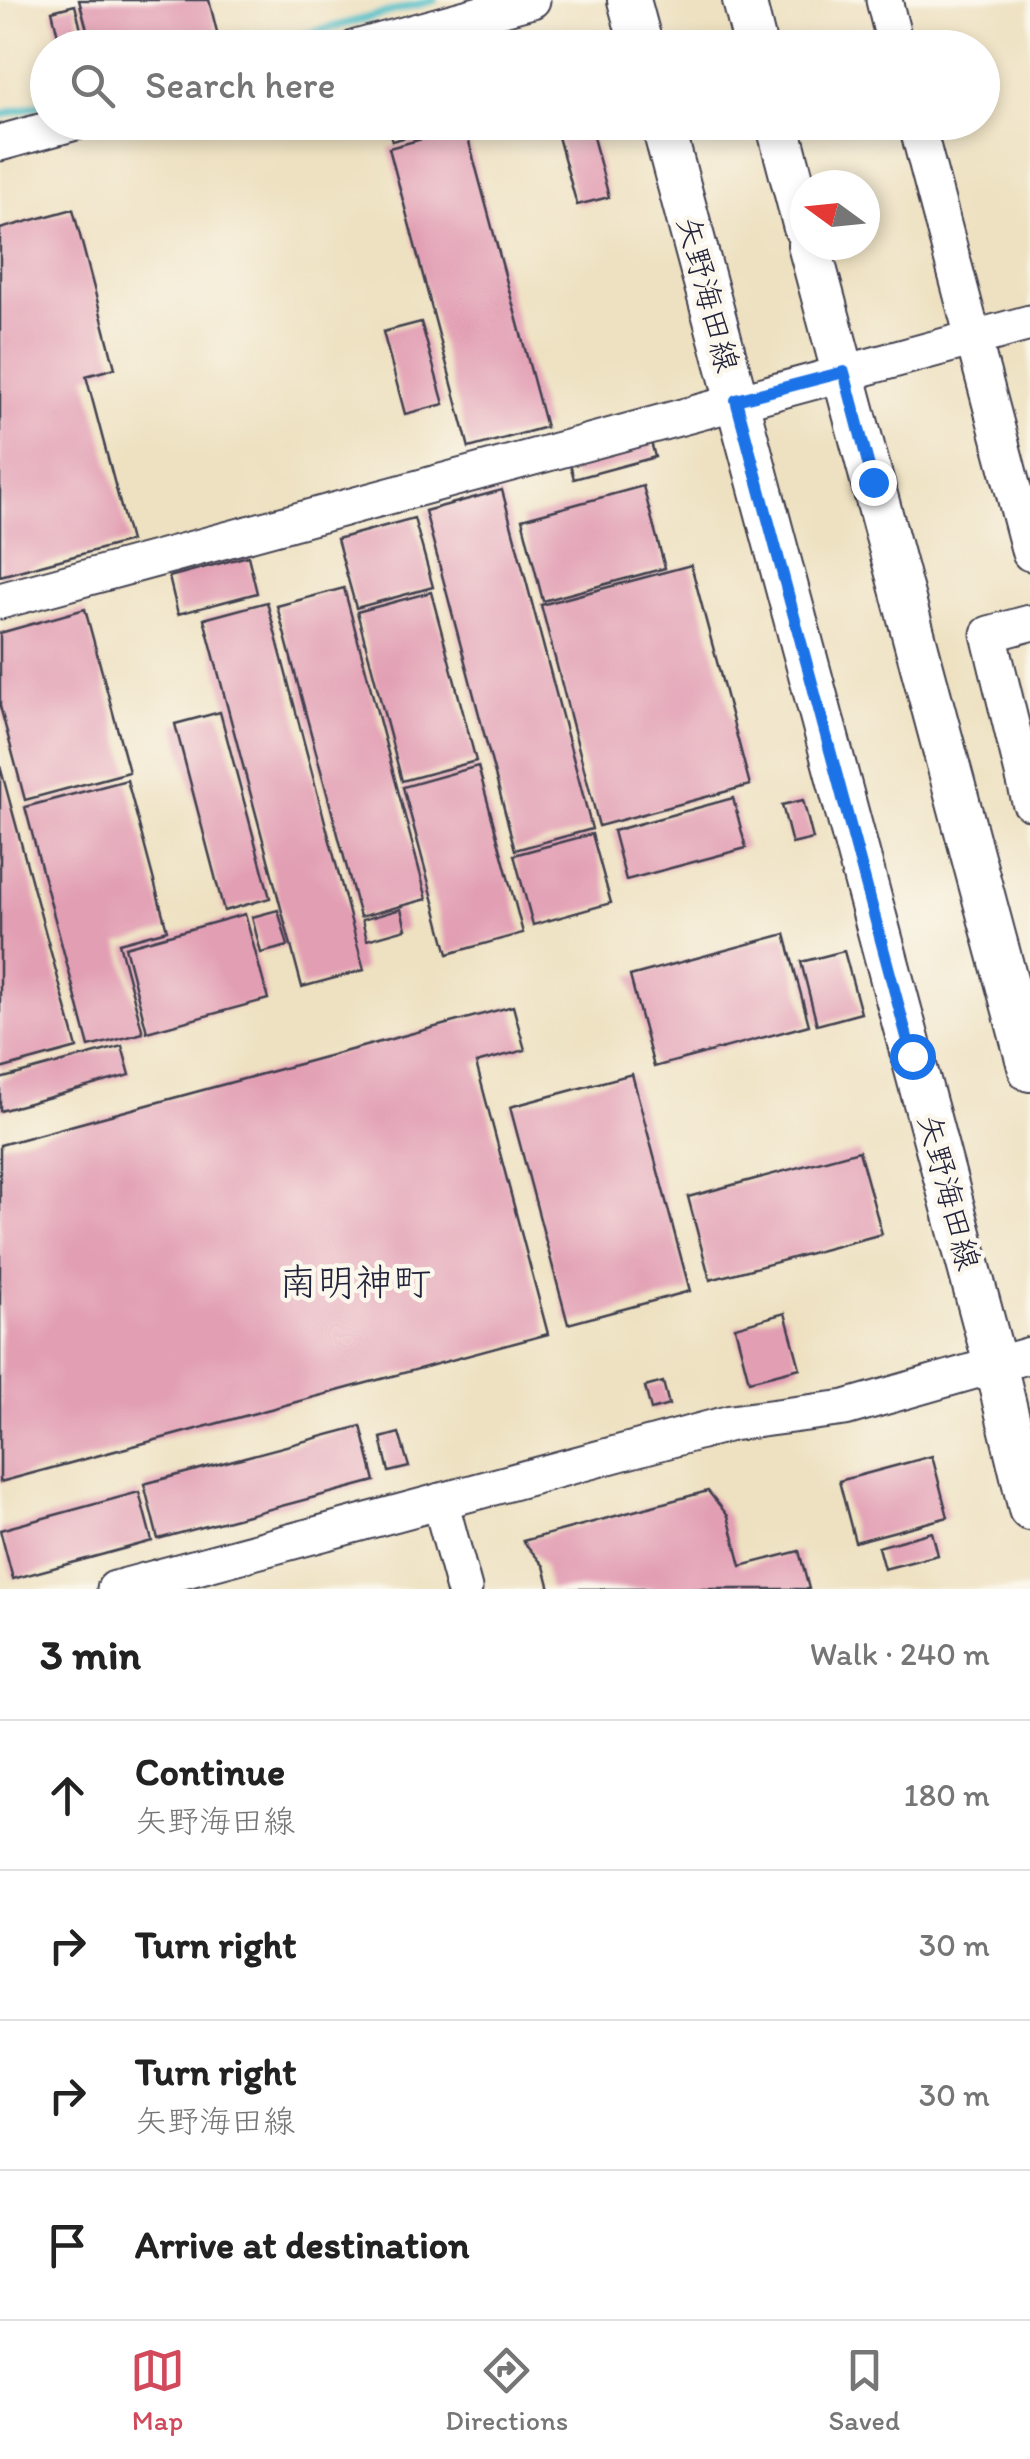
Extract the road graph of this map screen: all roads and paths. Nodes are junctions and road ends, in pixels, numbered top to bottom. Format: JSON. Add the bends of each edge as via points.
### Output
{"nodes":[{"id":1,"x":532,"y":0,"type":"edge"},
{"id":2,"x":629,"y":0,"type":"edge"},
{"id":3,"x":744,"y":0,"type":"edge"},
{"id":4,"x":884,"y":0,"type":"edge"},
{"id":5,"x":422,"y":30,"type":"edge"},
{"id":6,"x":637,"y":30,"type":"edge"},
{"id":7,"x":752,"y":30,"type":"edge"},
{"id":8,"x":892,"y":30,"type":"edge"},
{"id":9,"x":30,"y":135,"type":"edge"},
{"id":10,"x":667,"y":140,"type":"edge"},
{"id":11,"x":781,"y":140,"type":"edge"},
{"id":12,"x":921,"y":140,"type":"edge"},
{"id":13,"x":0,"y":143,"type":"edge"},
{"id":14,"x":790,"y":173,"type":"edge"},
{"id":15,"x":814,"y":260,"type":"edge"},
{"id":16,"x":1030,"y":324,"type":"edge"},
{"id":17,"x":972,"y":339,"type":"junction"},
{"id":18,"x":844,"y":372,"type":"junction"},
{"id":19,"x":736,"y":400,"type":"junction"},
{"id":20,"x":1030,"y":553,"type":"edge"},
{"id":21,"x":0,"y":600,"type":"edge"},
{"id":22,"x":1030,"y":623,"type":"edge"},
{"id":23,"x":1030,"y":802,"type":"edge"},
{"id":24,"x":1030,"y":1070,"type":"edge"},
{"id":25,"x":1012,"y":1360,"type":"edge"},
{"id":26,"x":440,"y":1502,"type":"junction"},
{"id":27,"x":1030,"y":1509,"type":"edge"},
{"id":28,"x":116,"y":1589,"type":"edge"},
{"id":29,"x":464,"y":1589,"type":"edge"}],
"edges":[{"from":1,"to":5,"type":"street"},
{"from":2,"to":6,"type":"main road"},
{"from":3,"to":7,"type":"main road"},
{"from":4,"to":8,"type":"street"},
{"from":9,"to":13,"type":"street"},
{"from":10,"to":19,"type":"main road","name":"矢野海田線"},
{"from":11,"to":14,"type":"main road"},
{"from":12,"to":17,"type":"street"},
{"from":15,"to":18,"type":"main road"},
{"from":16,"to":17,"type":"street"},
{"from":17,"to":18,"type":"street"},
{"from":17,"to":20,"type":"street"},
{"from":18,"to":19,"type":"street"},
{"from":18,"to":24,"type":"main road"},
{"from":19,"to":21,"type":"street"},
{"from":19,"to":25,"type":"main road","name":"矢野海田線"},
{"from":22,"to":23,"type":"street","via":[[990,634]]},
{"from":25,"to":26,"type":"street","via":[[845,1408],[732,1423]]},
{"from":25,"to":27,"type":"main road","name":"矢野海田線"},
{"from":26,"to":28,"type":"street"},
{"from":26,"to":29,"type":"street"}]}
